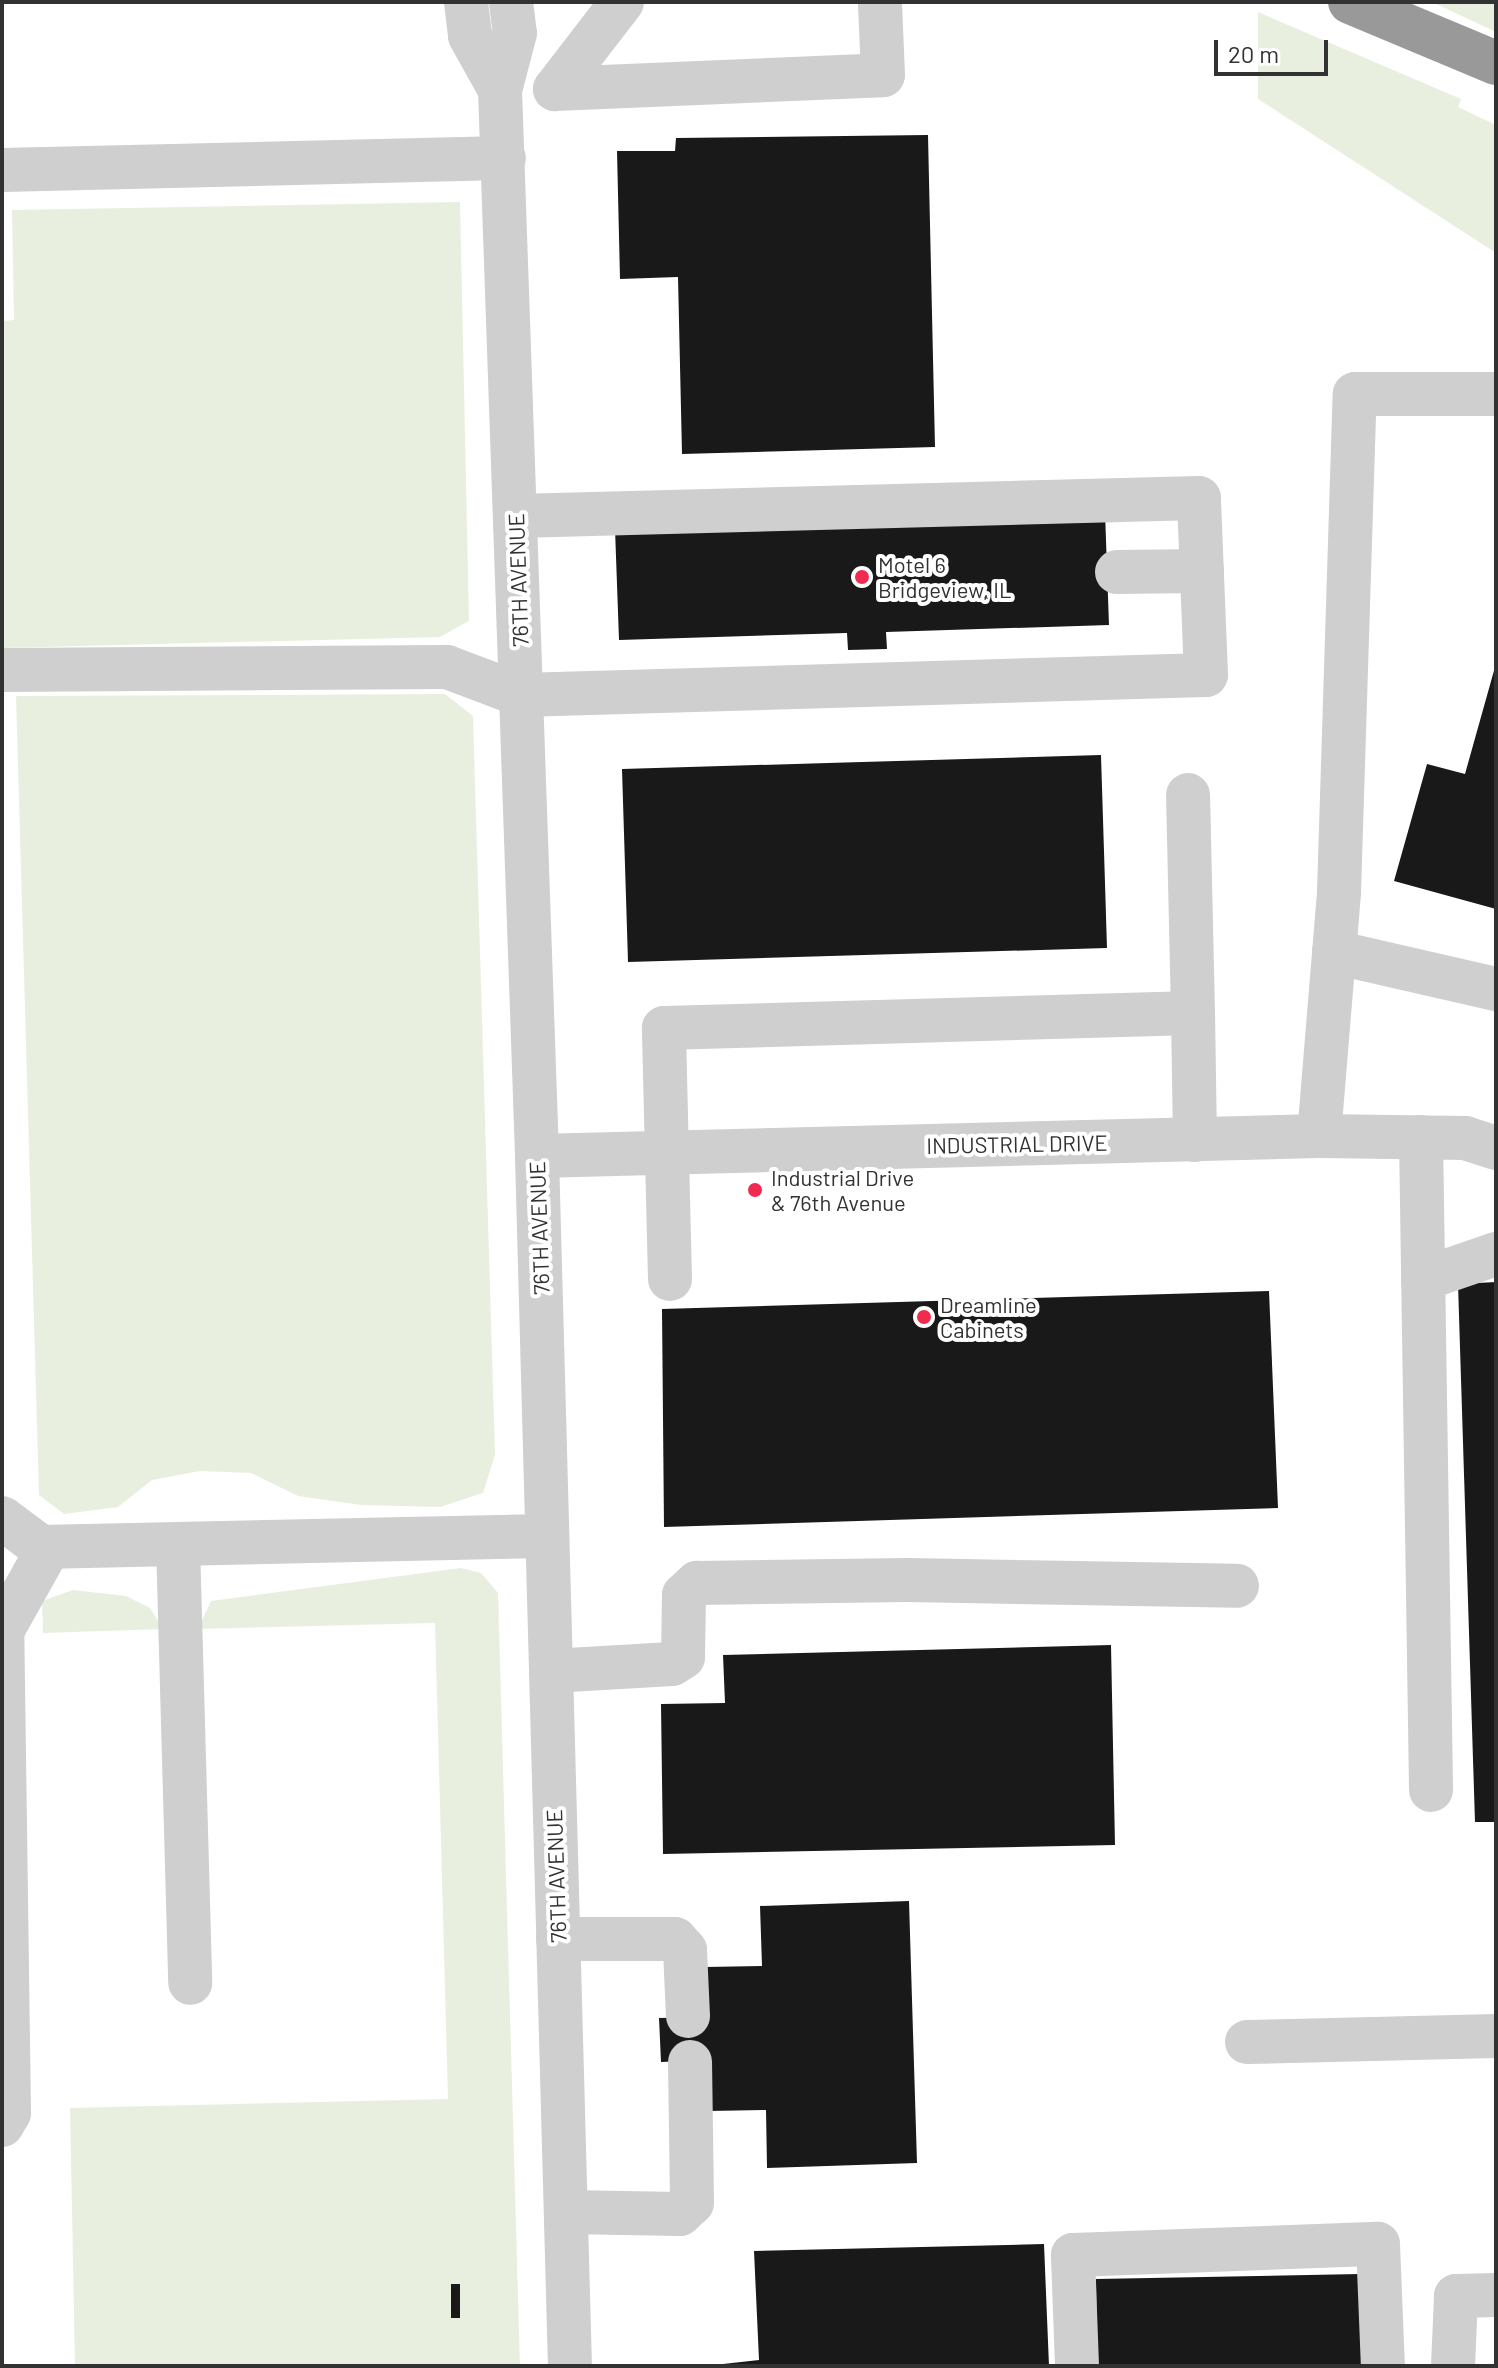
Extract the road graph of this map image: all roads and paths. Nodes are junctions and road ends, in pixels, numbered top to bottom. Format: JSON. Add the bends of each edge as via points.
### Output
{"nodes":[{"id":1,"x":466,"y":2,"type":"edge"},
{"id":2,"x":511,"y":2,"type":"edge"},
{"id":3,"x":622,"y":2,"type":"edge"},
{"id":4,"x":880,"y":2,"type":"edge"},
{"id":5,"x":1350,"y":2,"type":"edge"},
{"id":6,"x":1496,"y":63,"type":"edge"},
{"id":7,"x":555,"y":89,"type":"junction"},
{"id":8,"x":500,"y":90,"type":"junction"},
{"id":9,"x":504,"y":158,"type":"junction"},
{"id":10,"x":2,"y":170,"type":"edge"},
{"id":11,"x":1496,"y":394,"type":"edge"},
{"id":12,"x":516,"y":516,"type":"junction"},
{"id":13,"x":1202,"y":571,"type":"junction"},
{"id":14,"x":1117,"y":572,"type":"dead end"},
{"id":15,"x":2,"y":670,"type":"edge"},
{"id":16,"x":521,"y":695,"type":"junction"},
{"id":17,"x":1188,"y":795,"type":"dead end"},
{"id":18,"x":1334,"y":952,"type":"junction"},
{"id":19,"x":1496,"y":989,"type":"edge"},
{"id":20,"x":1193,"y":1013,"type":"junction"},
{"id":21,"x":1319,"y":1136,"type":"junction"},
{"id":22,"x":1421,"y":1137,"type":"junction"},
{"id":23,"x":1195,"y":1140,"type":"junction"},
{"id":24,"x":1496,"y":1148,"type":"edge"},
{"id":25,"x":669,"y":1152,"type":"junction"},
{"id":26,"x":537,"y":1156,"type":"junction"},
{"id":27,"x":1496,"y":1254,"type":"edge"},
{"id":28,"x":670,"y":1279,"type":"dead end"},
{"id":29,"x":1423,"y":1279,"type":"junction"},
{"id":30,"x":2,"y":1518,"type":"edge"},
{"id":31,"x":547,"y":1536,"type":"junction"},
{"id":32,"x":178,"y":1544,"type":"junction"},
{"id":33,"x":49,"y":1547,"type":"junction"},
{"id":34,"x":1237,"y":1586,"type":"dead end"},
{"id":35,"x":551,"y":1671,"type":"junction"},
{"id":36,"x":1431,"y":1790,"type":"dead end"},
{"id":37,"x":558,"y":1939,"type":"junction"},
{"id":38,"x":190,"y":1983,"type":"dead end"},
{"id":39,"x":688,"y":2016,"type":"dead end"},
{"id":40,"x":1496,"y":2036,"type":"edge"},
{"id":41,"x":1247,"y":2042,"type":"dead end"},
{"id":42,"x":690,"y":2062,"type":"dead end"},
{"id":43,"x":2,"y":2125,"type":"edge"},
{"id":44,"x":566,"y":2212,"type":"junction"},
{"id":45,"x":1496,"y":2295,"type":"edge"},
{"id":46,"x":570,"y":2366,"type":"edge"},
{"id":47,"x":1077,"y":2366,"type":"edge"},
{"id":48,"x":1383,"y":2366,"type":"edge"},
{"id":49,"x":1453,"y":2366,"type":"edge"}],
"edges":[{"from":1,"to":8,"type":"street","name":"76TH AVENUE","via":[[470,36]]},
{"from":2,"to":8,"type":"street","name":"76TH AVENUE","via":[[515,33]]},
{"from":3,"to":7,"type":"street"},
{"from":4,"to":7,"type":"street","via":[[883,75]]},
{"from":5,"to":6,"type":"highway"},
{"from":7,"to":8,"type":"street"},
{"from":8,"to":9,"type":"street","name":"76TH AVENUE"},
{"from":9,"to":10,"type":"street"},
{"from":9,"to":12,"type":"street","name":"76TH AVENUE"},
{"from":11,"to":18,"type":"street","via":[[1355,394]]},
{"from":12,"to":13,"type":"street","via":[[1199,498]]},
{"from":12,"to":16,"type":"street","name":"76TH AVENUE"},
{"from":13,"to":14,"type":"street"},
{"from":13,"to":16,"type":"street","via":[[1206,675]]},
{"from":15,"to":16,"type":"street","via":[[447,667]]},
{"from":16,"to":26,"type":"street","name":"76TH AVENUE"},
{"from":17,"to":20,"type":"street"},
{"from":18,"to":19,"type":"street"},
{"from":18,"to":21,"type":"street"},
{"from":20,"to":23,"type":"street"},
{"from":20,"to":25,"type":"street","via":[[664,1028]]},
{"from":21,"to":22,"type":"street","name":"INDUSTRIAL DRIVE"},
{"from":21,"to":23,"type":"street","name":"INDUSTRIAL DRIVE"},
{"from":22,"to":24,"type":"street","name":"INDUSTRIAL DRIVE","via":[[1465,1138]]},
{"from":22,"to":29,"type":"street"},
{"from":23,"to":25,"type":"street","name":"INDUSTRIAL DRIVE"},
{"from":25,"to":26,"type":"street","name":"INDUSTRIAL DRIVE"},
{"from":25,"to":28,"type":"street"},
{"from":26,"to":31,"type":"street","name":"76TH AVENUE"},
{"from":27,"to":29,"type":"street"},
{"from":29,"to":36,"type":"street"},
{"from":30,"to":33,"type":"street","via":[[41,1547]]},
{"from":31,"to":32,"type":"street"},
{"from":31,"to":35,"type":"street","name":"76TH AVENUE"},
{"from":32,"to":33,"type":"street"},
{"from":32,"to":38,"type":"street"},
{"from":33,"to":43,"type":"street","via":[[2,1631],[9,2113]]},
{"from":34,"to":35,"type":"street","via":[[907,1580],[697,1583],[684,1595],[683,1657],[672,1664]]},
{"from":35,"to":37,"type":"street","name":"76TH AVENUE"},
{"from":37,"to":39,"type":"street","via":[[675,1939],[685,1950]]},
{"from":37,"to":44,"type":"street","name":"76TH AVENUE"},
{"from":40,"to":41,"type":"street"},
{"from":42,"to":44,"type":"street","via":[[692,2203],[680,2214]]},
{"from":44,"to":46,"type":"street","name":"76TH AVENUE"},
{"from":45,"to":49,"type":"street","via":[[1456,2296]]},
{"from":47,"to":48,"type":"street","via":[[1073,2255],[1378,2244]]}]}
